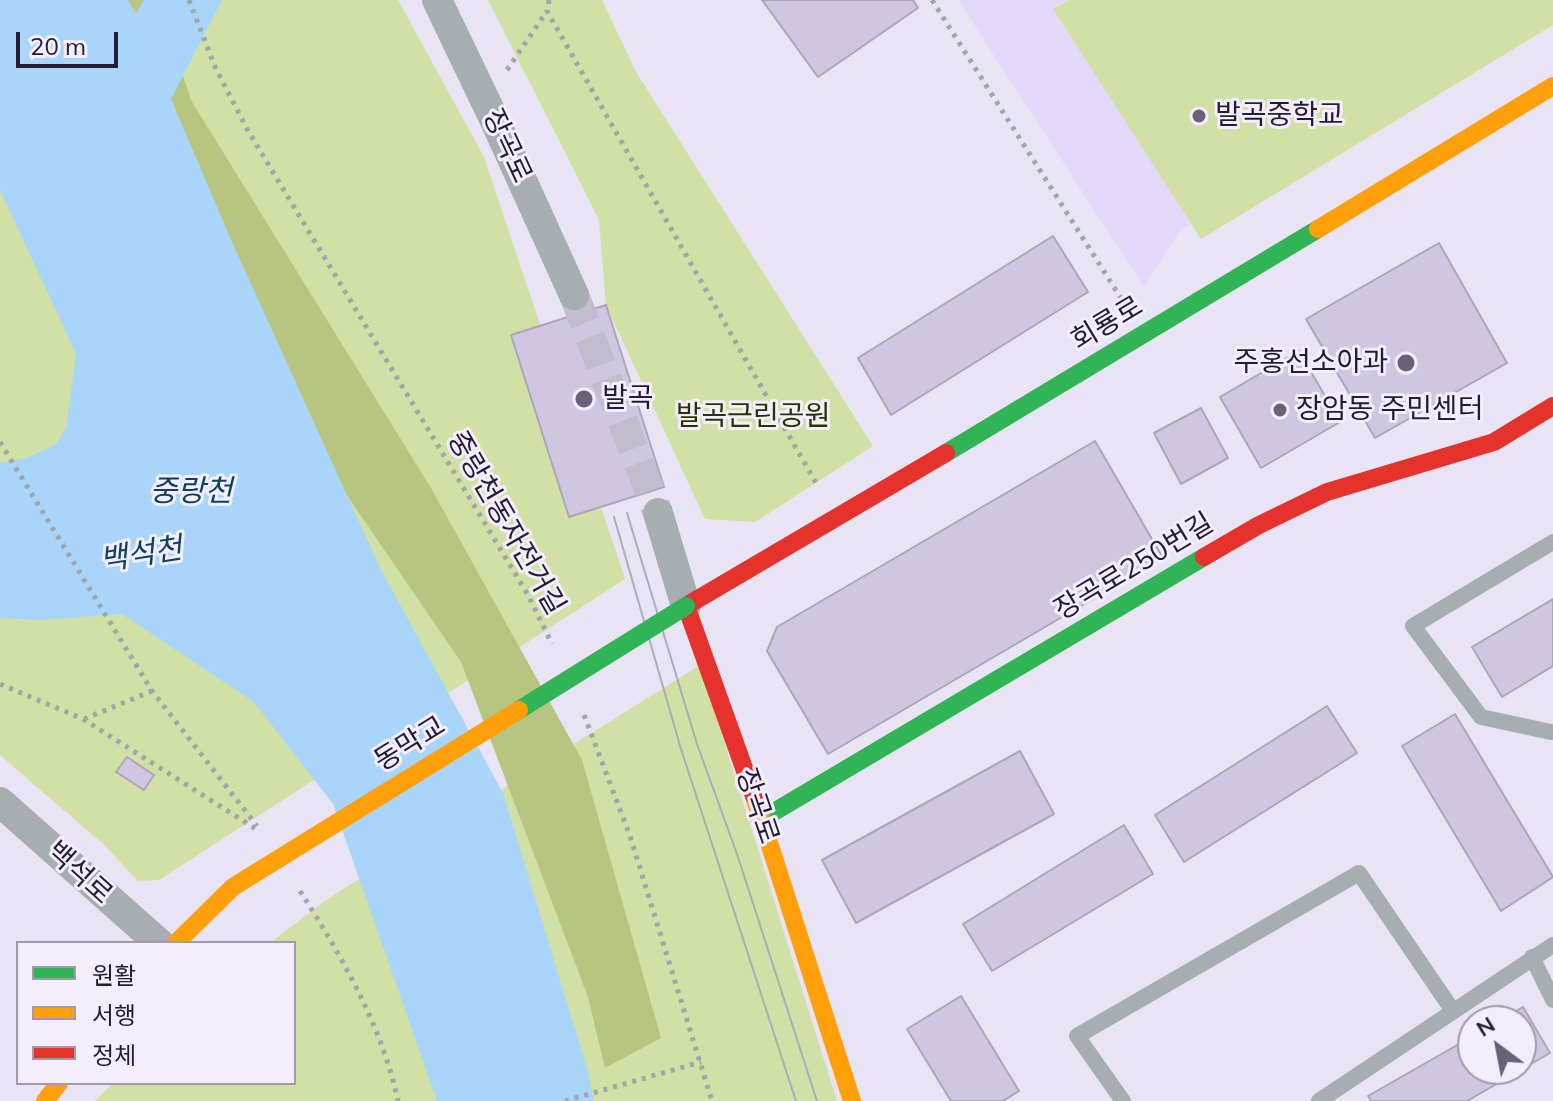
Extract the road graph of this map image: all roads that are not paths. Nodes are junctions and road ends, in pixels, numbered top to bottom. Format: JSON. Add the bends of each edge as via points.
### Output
{"nodes":[{"id":1,"x":437,"y":0,"type":"edge"},
{"id":2,"x":1552,"y":90,"type":"edge"},
{"id":3,"x":574,"y":295,"type":"tunnel mouth"},
{"id":4,"x":1553,"y":406,"type":"edge"},
{"id":5,"x":658,"y":513,"type":"tunnel mouth"},
{"id":6,"x":1553,"y":542,"type":"edge"},
{"id":7,"x":686,"y":606,"type":"junction"},
{"id":8,"x":1552,"y":732,"type":"edge"},
{"id":9,"x":0,"y":802,"type":"edge"},
{"id":10,"x":762,"y":819,"type":"junction"},
{"id":11,"x":157,"y":941,"type":"edge"},
{"id":12,"x":178,"y":941,"type":"edge"},
{"id":13,"x":1553,"y":945,"type":"edge"},
{"id":14,"x":1532,"y":957,"type":"junction"},
{"id":15,"x":1553,"y":1000,"type":"edge"},
{"id":16,"x":1453,"y":1011,"type":"junction"},
{"id":17,"x":57,"y":1085,"type":"edge"},
{"id":18,"x":45,"y":1101,"type":"edge"},
{"id":19,"x":852,"y":1101,"type":"edge"},
{"id":20,"x":1123,"y":1101,"type":"edge"},
{"id":21,"x":1319,"y":1101,"type":"edge"}],
"edges":[{"from":1,"to":3,"type":"street","name":"장곡로"},
{"from":2,"to":7,"type":"street","name":"회룡로"},
{"from":4,"to":10,"type":"street","name":"장곡로250번길","via":[[1494,442],[1327,492],[1259,525]]},
{"from":5,"to":7,"type":"street","name":"장곡로"},
{"from":6,"to":8,"type":"lane","via":[[1413,626],[1481,717]]},
{"from":7,"to":10,"type":"street","name":"장곡로"},
{"from":7,"to":12,"type":"street","name":"동막교","bridge":true,"via":[[233,887]]},
{"from":9,"to":11,"type":"street","name":"백석로"},
{"from":10,"to":19,"type":"street","name":"장곡로"},
{"from":13,"to":14,"type":"lane"},
{"from":14,"to":15,"type":"lane"},
{"from":14,"to":16,"type":"lane"},
{"from":16,"to":20,"type":"lane","via":[[1359,873],[1077,1036]]},
{"from":16,"to":21,"type":"lane"},
{"from":17,"to":18,"type":"street"}]}
